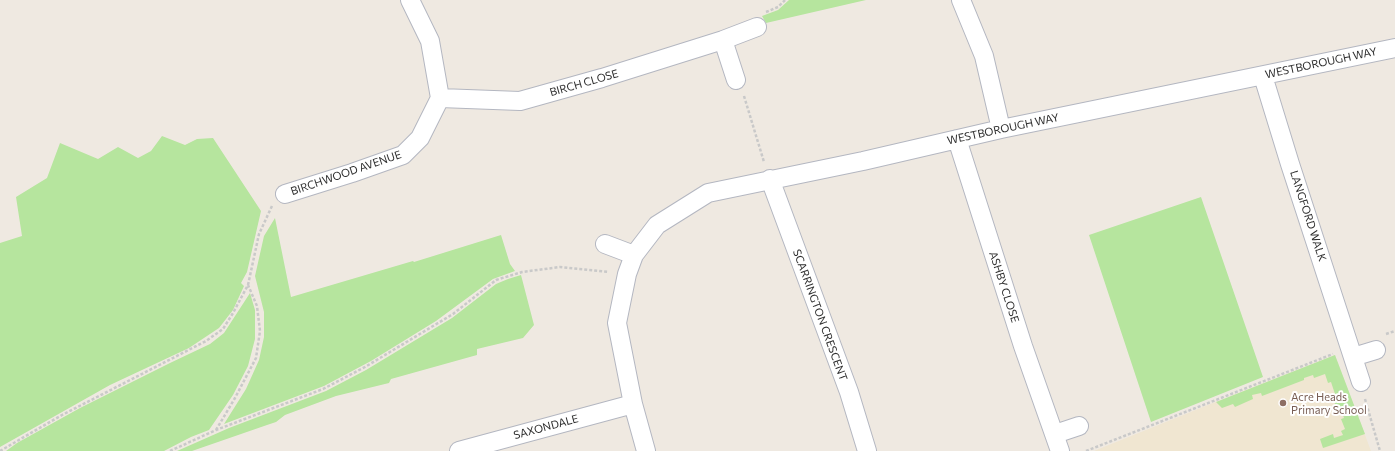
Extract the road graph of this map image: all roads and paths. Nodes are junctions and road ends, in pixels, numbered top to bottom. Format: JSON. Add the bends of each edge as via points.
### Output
{"nodes":[{"id":1,"x":410,"y":0,"type":"edge"},
{"id":2,"x":961,"y":0,"type":"edge"},
{"id":3,"x":757,"y":27,"type":"dead end"},
{"id":4,"x":723,"y":40,"type":"junction"},
{"id":5,"x":1395,"y":48,"type":"edge"},
{"id":6,"x":1263,"y":76,"type":"junction"},
{"id":7,"x":736,"y":80,"type":"joint"},
{"id":8,"x":440,"y":98,"type":"junction"},
{"id":9,"x":1001,"y":129,"type":"junction"},
{"id":10,"x":956,"y":139,"type":"junction"},
{"id":11,"x":770,"y":180,"type":"junction"},
{"id":12,"x":285,"y":194,"type":"joint"},
{"id":13,"x":605,"y":244,"type":"dead end"},
{"id":14,"x":634,"y":255,"type":"junction"},
{"id":15,"x":627,"y":274,"type":"junction"},
{"id":16,"x":248,"y":285,"type":"junction"},
{"id":17,"x":1376,"y":350,"type":"dead end"},
{"id":18,"x":1353,"y":357,"type":"junction"},
{"id":19,"x":1361,"y":382,"type":"joint"},
{"id":20,"x":633,"y":404,"type":"junction"},
{"id":21,"x":1079,"y":426,"type":"dead end"},
{"id":22,"x":216,"y":430,"type":"junction"},
{"id":23,"x":1057,"y":443,"type":"edge"},
{"id":24,"x":0,"y":451,"type":"edge"},
{"id":25,"x":170,"y":451,"type":"edge"},
{"id":26,"x":459,"y":451,"type":"edge"},
{"id":27,"x":646,"y":451,"type":"edge"},
{"id":28,"x":867,"y":451,"type":"edge"},
{"id":29,"x":1086,"y":451,"type":"edge"},
{"id":30,"x":1380,"y":451,"type":"edge"}],
"edges":[{"from":1,"to":8,"type":"street","via":[[430,41]]},
{"from":2,"to":9,"type":"street","via":[[984,56]]},
{"from":3,"to":4,"type":"street","name":"BIRCH CLOSE"},
{"from":4,"to":7,"type":"street"},
{"from":4,"to":8,"type":"street","name":"BIRCH CLOSE","via":[[520,101]]},
{"from":5,"to":6,"type":"street","name":"WESTBOROUGH WAY"},
{"from":6,"to":9,"type":"street","name":"WESTBOROUGH WAY"},
{"from":6,"to":18,"type":"street","name":"LANGFORD WALK"},
{"from":7,"to":11,"type":"path","via":[[742,88]]},
{"from":8,"to":12,"type":"street","name":"BIRCHWOOD AVENUE","via":[[420,138],[403,155]]},
{"from":9,"to":10,"type":"street","name":"WESTBOROUGH WAY"},
{"from":10,"to":11,"type":"street","name":"WESTBOROUGH WAY"},
{"from":10,"to":23,"type":"street","name":"ASHBY CLOSE"},
{"from":11,"to":14,"type":"street","name":"WESTBOROUGH WAY","via":[[708,193],[657,225]]},
{"from":11,"to":28,"type":"street","name":"SCARRINGTON CRESCENT","via":[[849,392]]},
{"from":12,"to":16,"type":"path","via":[[273,205],[259,234]]},
{"from":13,"to":14,"type":"street"},
{"from":14,"to":15,"type":"street","name":"WESTBOROUGH WAY"},
{"from":15,"to":20,"type":"street","name":"WESTBOROUGH WAY","via":[[617,323]]},
{"from":15,"to":22,"type":"path","via":[[560,267],[522,272],[496,280],[453,314],[365,367],[323,389]]},
{"from":16,"to":22,"type":"path","via":[[257,306],[260,331],[256,358]]},
{"from":16,"to":24,"type":"path","via":[[223,329],[206,341],[62,415]]},
{"from":17,"to":18,"type":"street"},
{"from":18,"to":19,"type":"street","name":"LANGFORD WALK"},
{"from":18,"to":29,"type":"path","via":[[1336,352]]},
{"from":19,"to":30,"type":"path"},
{"from":20,"to":26,"type":"street","name":"SAXONDALE"},
{"from":20,"to":27,"type":"street","name":"WESTBOROUGH WAY"},
{"from":21,"to":23,"type":"street","name":"ASHBY CLOSE"},
{"from":22,"to":25,"type":"path"}]}
